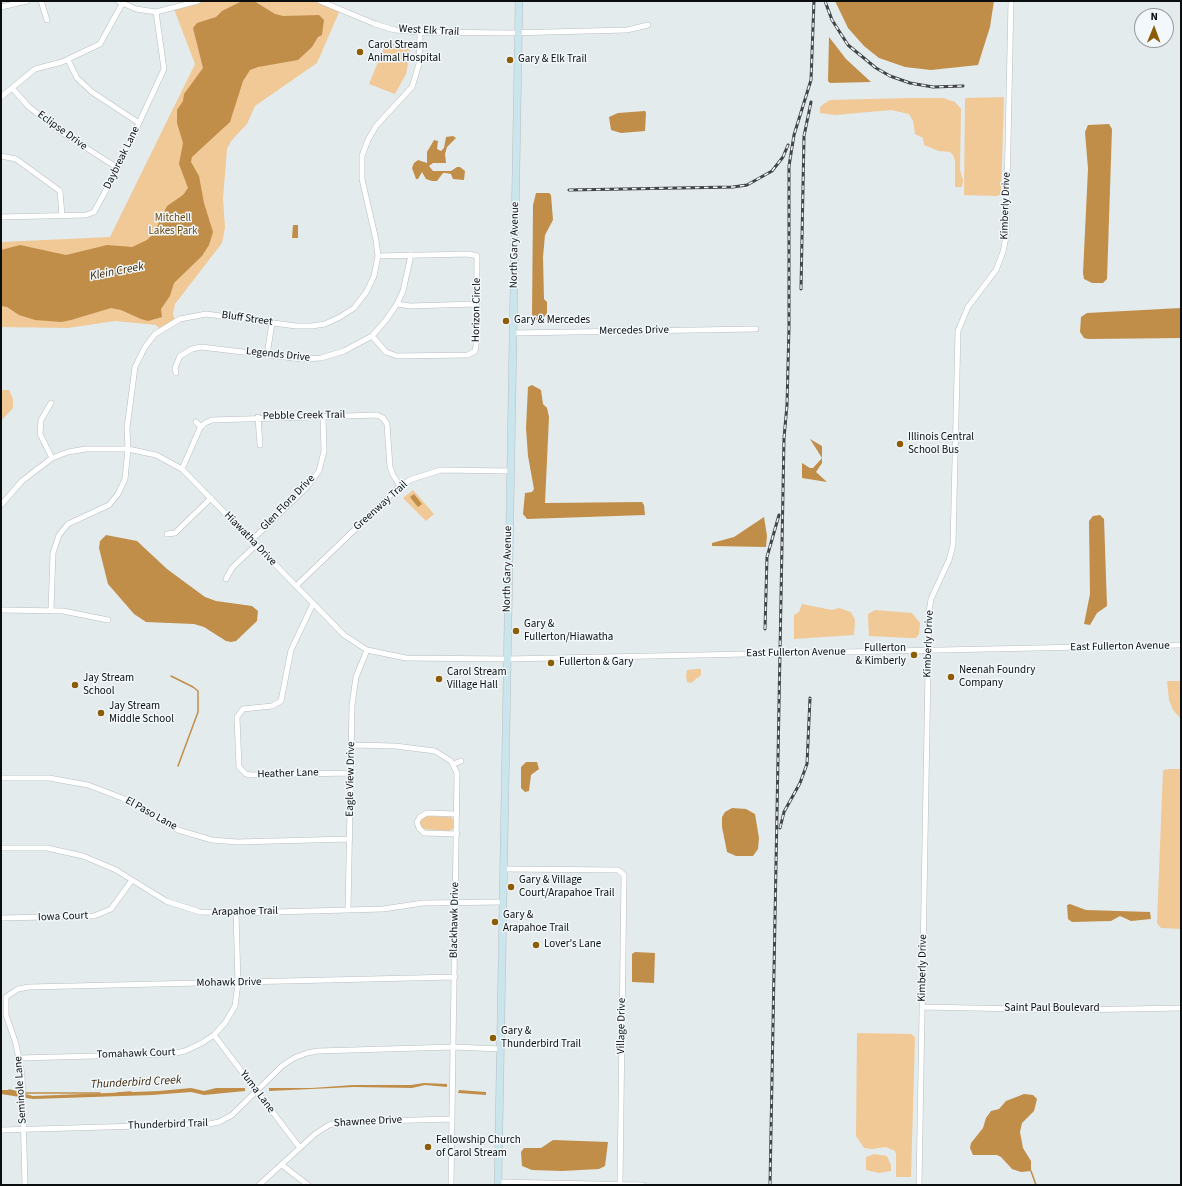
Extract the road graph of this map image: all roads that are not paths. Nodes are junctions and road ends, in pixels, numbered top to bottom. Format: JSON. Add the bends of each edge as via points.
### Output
{"nodes":[{"id":1,"x":27,"y":1,"type":"edge"},
{"id":2,"x":41,"y":1,"type":"edge"},
{"id":3,"x":198,"y":1,"type":"edge"},
{"id":4,"x":320,"y":1,"type":"edge"},
{"id":5,"x":519,"y":1,"type":"edge"},
{"id":6,"x":1011,"y":1,"type":"edge"},
{"id":7,"x":120,"y":2,"type":"edge"},
{"id":8,"x":3,"y":5,"type":"edge"},
{"id":9,"x":156,"y":12,"type":"junction"},
{"id":10,"x":46,"y":20,"type":"dead end"},
{"id":11,"x":648,"y":25,"type":"dead end"},
{"id":12,"x":420,"y":32,"type":"junction"},
{"id":13,"x":519,"y":32,"type":"junction"},
{"id":14,"x":68,"y":60,"type":"junction"},
{"id":15,"x":12,"y":88,"type":"junction"},
{"id":16,"x":1,"y":97,"type":"edge"},
{"id":17,"x":139,"y":123,"type":"junction"},
{"id":18,"x":1,"y":156,"type":"edge"},
{"id":19,"x":118,"y":168,"type":"junction"},
{"id":20,"x":62,"y":216,"type":"junction"},
{"id":21,"x":1,"y":217,"type":"edge"},
{"id":22,"x":411,"y":255,"type":"junction"},
{"id":23,"x":378,"y":256,"type":"junction"},
{"id":24,"x":397,"y":304,"type":"junction"},
{"id":25,"x":476,"y":304,"type":"junction"},
{"id":26,"x":272,"y":323,"type":"junction"},
{"id":27,"x":756,"y":329,"type":"dead end"},
{"id":28,"x":513,"y":333,"type":"junction"},
{"id":29,"x":372,"y":336,"type":"junction"},
{"id":30,"x":267,"y":355,"type":"junction"},
{"id":31,"x":176,"y":373,"type":"dead end"},
{"id":32,"x":51,"y":403,"type":"dead end"},
{"id":33,"x":323,"y":416,"type":"junction"},
{"id":34,"x":258,"y":418,"type":"junction"},
{"id":35,"x":196,"y":422,"type":"dead end"},
{"id":36,"x":201,"y":427,"type":"junction"},
{"id":37,"x":260,"y":445,"type":"dead end"},
{"id":38,"x":128,"y":449,"type":"junction"},
{"id":39,"x":52,"y":458,"type":"junction"},
{"id":40,"x":182,"y":469,"type":"junction"},
{"id":41,"x":510,"y":471,"type":"junction"},
{"id":42,"x":400,"y":486,"type":"junction"},
{"id":43,"x":210,"y":498,"type":"junction"},
{"id":44,"x":1,"y":505,"type":"edge"},
{"id":45,"x":167,"y":534,"type":"dead end"},
{"id":46,"x":252,"y":540,"type":"junction"},
{"id":47,"x":256,"y":545,"type":"junction"},
{"id":48,"x":226,"y":579,"type":"dead end"},
{"id":49,"x":296,"y":586,"type":"junction"},
{"id":50,"x":313,"y":604,"type":"junction"},
{"id":51,"x":1,"y":610,"type":"edge"},
{"id":52,"x":51,"y":610,"type":"junction"},
{"id":53,"x":108,"y":620,"type":"dead end"},
{"id":54,"x":1181,"y":645,"type":"edge"},
{"id":55,"x":367,"y":650,"type":"junction"},
{"id":56,"x":928,"y":650,"type":"junction"},
{"id":57,"x":507,"y":659,"type":"junction"},
{"id":58,"x":279,"y":703,"type":"junction"},
{"id":59,"x":236,"y":707,"type":"dead end"},
{"id":60,"x":283,"y":708,"type":"dead end"},
{"id":61,"x":241,"y":712,"type":"junction"},
{"id":62,"x":351,"y":745,"type":"junction"},
{"id":63,"x":461,"y":761,"type":"dead end"},
{"id":64,"x":454,"y":764,"type":"junction"},
{"id":65,"x":242,"y":771,"type":"junction"},
{"id":66,"x":351,"y":773,"type":"junction"},
{"id":67,"x":237,"y":776,"type":"dead end"},
{"id":68,"x":1,"y":778,"type":"edge"},
{"id":69,"x":457,"y":814,"type":"junction"},
{"id":70,"x":457,"y":834,"type":"junction"},
{"id":71,"x":350,"y":840,"type":"junction"},
{"id":72,"x":1,"y":848,"type":"edge"},
{"id":73,"x":503,"y":869,"type":"junction"},
{"id":74,"x":132,"y":880,"type":"junction"},
{"id":75,"x":456,"y":902,"type":"junction"},
{"id":76,"x":503,"y":902,"type":"junction"},
{"id":77,"x":348,"y":910,"type":"junction"},
{"id":78,"x":236,"y":913,"type":"junction"},
{"id":79,"x":1,"y":918,"type":"edge"},
{"id":80,"x":455,"y":977,"type":"junction"},
{"id":81,"x":238,"y":983,"type":"junction"},
{"id":82,"x":1,"y":994,"type":"edge"},
{"id":83,"x":6,"y":997,"type":"junction"},
{"id":84,"x":922,"y":1007,"type":"junction"},
{"id":85,"x":1181,"y":1008,"type":"edge"},
{"id":86,"x":214,"y":1035,"type":"junction"},
{"id":87,"x":454,"y":1047,"type":"junction"},
{"id":88,"x":500,"y":1049,"type":"junction"},
{"id":89,"x":20,"y":1058,"type":"junction"},
{"id":90,"x":257,"y":1092,"type":"junction"},
{"id":91,"x":452,"y":1119,"type":"junction"},
{"id":92,"x":23,"y":1129,"type":"junction"},
{"id":93,"x":1,"y":1130,"type":"edge"},
{"id":94,"x":300,"y":1148,"type":"junction"},
{"id":95,"x":282,"y":1165,"type":"junction"},
{"id":96,"x":498,"y":1184,"type":"edge"},
{"id":97,"x":620,"y":1184,"type":"edge"},
{"id":98,"x":25,"y":1185,"type":"edge"},
{"id":99,"x":259,"y":1185,"type":"edge"},
{"id":100,"x":308,"y":1185,"type":"edge"},
{"id":101,"x":451,"y":1185,"type":"edge"},
{"id":102,"x":643,"y":1185,"type":"edge"},
{"id":103,"x":918,"y":1185,"type":"edge"}],
"edges":[{"from":1,"to":8,"type":"street"},
{"from":2,"to":10,"type":"street"},
{"from":3,"to":9,"type":"street"},
{"from":4,"to":12,"type":"street","name":"West Elk Trail","via":[[375,24],[395,30]]},
{"from":5,"to":13,"type":"street","name":"North Gary Avenue"},
{"from":6,"to":56,"type":"street","name":"Kimberly Drive","via":[[1006,237],[996,270],[968,307],[958,331],[953,545],[931,600]]},
{"from":7,"to":9,"type":"street","via":[[136,9]]},
{"from":7,"to":14,"type":"street","via":[[100,44]]},
{"from":9,"to":17,"type":"street","name":"Daybreak Lane","via":[[164,66]]},
{"from":11,"to":13,"type":"street","name":"West Elk Trail","via":[[627,30]]},
{"from":12,"to":13,"type":"street","name":"West Elk Trail"},
{"from":12,"to":23,"type":"street","name":"Bluff Street","via":[[419,64],[412,87],[376,126],[362,156],[362,179]]},
{"from":13,"to":28,"type":"street","name":"North Gary Avenue"},
{"from":14,"to":15,"type":"street","via":[[35,69]]},
{"from":14,"to":17,"type":"street","via":[[77,78],[92,92]]},
{"from":15,"to":16,"type":"street"},
{"from":15,"to":19,"type":"street","name":"Eclipse Drive","via":[[29,107],[64,134]]},
{"from":17,"to":19,"type":"street","name":"Daybreak Lane"},
{"from":18,"to":20,"type":"street","via":[[16,159],[60,191]]},
{"from":19,"to":20,"type":"street","name":"Daybreak Lane","via":[[94,212]]},
{"from":20,"to":21,"type":"street","name":"Daybreak Lane"},
{"from":22,"to":23,"type":"street","name":"Horizon Circle"},
{"from":22,"to":24,"type":"street","name":"Legends Drive","via":[[408,275]]},
{"from":22,"to":25,"type":"street","name":"Horizon Circle","via":[[477,256]]},
{"from":23,"to":26,"type":"street","name":"Bluff Street","via":[[374,276],[367,290],[354,308],[340,317],[325,324],[312,326]]},
{"from":24,"to":25,"type":"street"},
{"from":24,"to":29,"type":"street","name":"Legends Drive"},
{"from":25,"to":29,"type":"street","name":"Horizon Circle","via":[[475,351],[468,355],[397,356],[386,352]]},
{"from":26,"to":30,"type":"street"},
{"from":26,"to":38,"type":"street","name":"Bluff Street","via":[[215,315],[193,315],[170,323],[155,334],[135,367],[127,428]]},
{"from":27,"to":28,"type":"street","name":"Mercedes Drive"},
{"from":28,"to":41,"type":"street","name":"North Gary Avenue"},
{"from":29,"to":30,"type":"street","name":"Legends Drive","via":[[344,351],[321,358],[302,359]]},
{"from":30,"to":31,"type":"street","name":"Legends Drive","via":[[198,347],[180,356],[175,368]]},
{"from":32,"to":39,"type":"street","via":[[41,420],[40,434]]},
{"from":33,"to":34,"type":"street","name":"Pebble Creek Trail"},
{"from":33,"to":42,"type":"street","name":"Pebble Creek Trail","via":[[385,417],[390,467]]},
{"from":33,"to":46,"type":"street","name":"Glen Flora Drive","via":[[324,451],[319,471],[306,488]]},
{"from":34,"to":36,"type":"street","name":"Pebble Creek Trail","via":[[218,418]]},
{"from":34,"to":37,"type":"street"},
{"from":35,"to":36,"type":"street"},
{"from":36,"to":40,"type":"street"},
{"from":38,"to":39,"type":"street","name":"Hiawatha Drive","via":[[86,449]]},
{"from":38,"to":40,"type":"street","name":"Hiawatha Drive","via":[[156,455]]},
{"from":38,"to":52,"type":"street","name":"Bluff Street","via":[[126,474],[118,494],[109,505],[68,524],[56,541],[53,553]]},
{"from":39,"to":44,"type":"street","name":"Hiawatha Drive","via":[[22,481]]},
{"from":40,"to":43,"type":"street","name":"Hiawatha Drive"},
{"from":41,"to":42,"type":"street","name":"Greenway Trail","via":[[441,470],[420,475]]},
{"from":41,"to":57,"type":"street","name":"North Gary Avenue"},
{"from":42,"to":49,"type":"street","name":"Greenway Trail"},
{"from":43,"to":45,"type":"street","via":[[175,533]]},
{"from":43,"to":46,"type":"street","name":"Hiawatha Drive"},
{"from":46,"to":47,"type":"street","name":"Hiawatha Drive"},
{"from":47,"to":48,"type":"street","via":[[232,568]]},
{"from":47,"to":49,"type":"street","name":"Hiawatha Drive"},
{"from":49,"to":50,"type":"street","name":"Hiawatha Drive"},
{"from":50,"to":55,"type":"street","name":"Hiawatha Drive","via":[[344,634]]},
{"from":50,"to":58,"type":"street","via":[[291,650]]},
{"from":51,"to":52,"type":"street"},
{"from":52,"to":53,"type":"street","via":[[80,613]]},
{"from":54,"to":56,"type":"street","name":"East Fullerton Avenue"},
{"from":55,"to":57,"type":"street","name":"Hiawatha Drive","via":[[406,658]]},
{"from":55,"to":62,"type":"street","name":"Eagle View Drive","via":[[354,687]]},
{"from":56,"to":57,"type":"street","name":"East Fullerton Avenue"},
{"from":56,"to":84,"type":"street","name":"Kimberly Drive"},
{"from":57,"to":73,"type":"street","name":"North Gary Avenue"},
{"from":58,"to":60,"type":"street"},
{"from":58,"to":61,"type":"street","via":[[249,708]]},
{"from":59,"to":61,"type":"street"},
{"from":61,"to":65,"type":"street","name":"Heather Lane","via":[[237,722],[238,761]]},
{"from":62,"to":64,"type":"street","via":[[394,746],[435,751]]},
{"from":62,"to":66,"type":"street","name":"Eagle View Drive"},
{"from":63,"to":64,"type":"street"},
{"from":64,"to":69,"type":"street","name":"Blackhawk Drive","via":[[458,780]]},
{"from":65,"to":66,"type":"street","name":"Heather Lane","via":[[251,775]]},
{"from":65,"to":67,"type":"street"},
{"from":66,"to":71,"type":"street","name":"Eagle View Drive"},
{"from":68,"to":71,"type":"street","name":"El Paso Lane","via":[[49,778],[88,785],[122,798],[178,830],[212,840]]},
{"from":69,"to":70,"type":"street","name":"Blackhawk Drive"},
{"from":69,"to":70,"type":"street","via":[[427,813],[417,822],[424,832]]},
{"from":70,"to":75,"type":"street","name":"Blackhawk Drive"},
{"from":71,"to":77,"type":"street","name":"Eagle View Drive"},
{"from":72,"to":74,"type":"street","name":"Arapahoe Trail","via":[[64,851],[100,862]]},
{"from":73,"to":76,"type":"street","name":"North Gary Avenue"},
{"from":73,"to":97,"type":"street","name":"Village Drive","via":[[618,870],[624,875]]},
{"from":74,"to":78,"type":"street","name":"Arapahoe Trail","via":[[156,896],[180,907],[200,912]]},
{"from":74,"to":79,"type":"street","name":"Iowa Court","via":[[111,909],[94,916]]},
{"from":75,"to":76,"type":"street","name":"Arapahoe Trail"},
{"from":75,"to":77,"type":"street","name":"Arapahoe Trail"},
{"from":75,"to":80,"type":"street","name":"Blackhawk Drive"},
{"from":76,"to":88,"type":"street","name":"North Gary Avenue"},
{"from":77,"to":78,"type":"street","name":"Arapahoe Trail"},
{"from":78,"to":81,"type":"street","name":"Tomahawk Court"},
{"from":80,"to":81,"type":"street","name":"Mohawk Drive"},
{"from":80,"to":87,"type":"street","name":"Blackhawk Drive"},
{"from":81,"to":83,"type":"street","name":"Mohawk Drive","via":[[29,987],[18,989]]},
{"from":81,"to":86,"type":"street","name":"Tomahawk Court","via":[[235,1006],[229,1018]]},
{"from":82,"to":83,"type":"street"},
{"from":83,"to":89,"type":"street","name":"Seminole Lane","via":[[6,1015]]},
{"from":84,"to":85,"type":"street","name":"Saint Paul Boulevard","via":[[1073,1010]]},
{"from":84,"to":103,"type":"street","name":"Kimberly Drive"},
{"from":86,"to":89,"type":"street","name":"Tomahawk Court","via":[[194,1048],[171,1054]]},
{"from":86,"to":90,"type":"street","name":"Yuma Lane"},
{"from":87,"to":88,"type":"street","name":"Thunderbird Trail"},
{"from":87,"to":90,"type":"street","name":"Thunderbird Trail","via":[[311,1052],[282,1066]]},
{"from":87,"to":91,"type":"street","name":"Blackhawk Drive"},
{"from":88,"to":96,"type":"street","name":"North Gary Avenue"},
{"from":89,"to":92,"type":"street","name":"Seminole Lane"},
{"from":90,"to":92,"type":"street","name":"Thunderbird Trail","via":[[232,1115],[209,1124]]},
{"from":90,"to":94,"type":"street","name":"Yuma Lane"},
{"from":91,"to":94,"type":"street","name":"Shawnee Drive","via":[[336,1122],[320,1130]]},
{"from":91,"to":101,"type":"street","name":"Blackhawk Drive"},
{"from":92,"to":93,"type":"street","name":"Thunderbird Trail"},
{"from":92,"to":98,"type":"street","name":"Seminole Lane"},
{"from":94,"to":95,"type":"street","name":"Shawnee Drive"},
{"from":95,"to":99,"type":"street","name":"Shawnee Drive"},
{"from":95,"to":100,"type":"street"},
{"from":96,"to":97,"type":"street"},
{"from":97,"to":102,"type":"street"}]}
